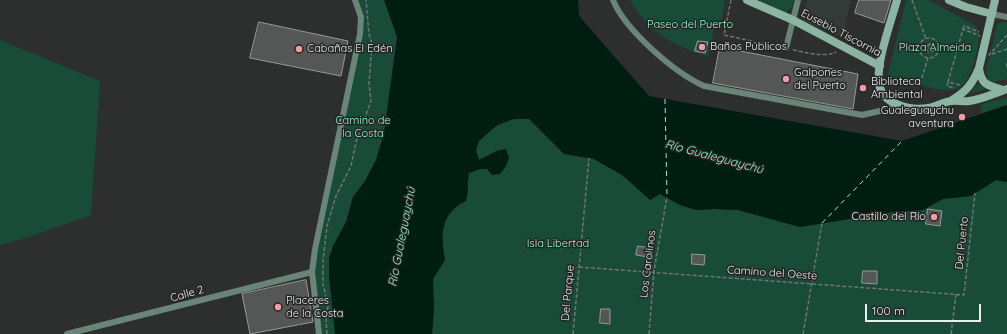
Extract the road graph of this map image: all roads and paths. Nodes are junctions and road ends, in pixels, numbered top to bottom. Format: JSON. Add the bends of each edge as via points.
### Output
{"nodes":[{"id":1,"x":356,"y":0,"type":"edge"},
{"id":2,"x":366,"y":0,"type":"edge"},
{"id":3,"x":613,"y":0,"type":"edge"},
{"id":4,"x":731,"y":0,"type":"edge"},
{"id":5,"x":747,"y":0,"type":"edge"},
{"id":6,"x":798,"y":0,"type":"edge"},
{"id":7,"x":897,"y":0,"type":"edge"},
{"id":8,"x":912,"y":0,"type":"edge"},
{"id":9,"x":949,"y":0,"type":"edge"},
{"id":10,"x":995,"y":0,"type":"edge"},
{"id":11,"x":992,"y":14,"type":"junction"},
{"id":12,"x":1007,"y":17,"type":"edge"},
{"id":13,"x":793,"y":20,"type":"junction"},
{"id":14,"x":963,"y":29,"type":"junction"},
{"id":15,"x":979,"y":32,"type":"dead end"},
{"id":16,"x":1007,"y":35,"type":"edge"},
{"id":17,"x":980,"y":36,"type":"dead end"},
{"id":18,"x":926,"y":39,"type":"junction"},
{"id":19,"x":842,"y":44,"type":"junction"},
{"id":20,"x":786,"y":48,"type":"junction"},
{"id":21,"x":1007,"y":48,"type":"edge"},
{"id":22,"x":928,"y":58,"type":"junction"},
{"id":23,"x":1007,"y":62,"type":"edge"},
{"id":24,"x":880,"y":66,"type":"junction"},
{"id":25,"x":1007,"y":67,"type":"edge"},
{"id":26,"x":979,"y":68,"type":"junction"},
{"id":27,"x":948,"y":82,"type":"junction"},
{"id":28,"x":920,"y":84,"type":"dead end"},
{"id":29,"x":961,"y":86,"type":"dead end"},
{"id":30,"x":955,"y":89,"type":"dead end"},
{"id":31,"x":1005,"y":90,"type":"edge"},
{"id":32,"x":952,"y":100,"type":"junction"},
{"id":33,"x":902,"y":106,"type":"junction"},
{"id":34,"x":589,"y":158,"type":"dead end"},
{"id":35,"x":975,"y":193,"type":"dead end"},
{"id":36,"x":666,"y":197,"type":"dead end"},
{"id":37,"x":822,"y":223,"type":"dead end"},
{"id":38,"x":579,"y":267,"type":"junction"},
{"id":39,"x":312,"y":272,"type":"junction"},
{"id":40,"x":654,"y":272,"type":"junction"},
{"id":41,"x":811,"y":284,"type":"junction"},
{"id":42,"x":956,"y":294,"type":"junction"},
{"id":43,"x":964,"y":295,"type":"joint"},
{"id":44,"x":67,"y":334,"type":"edge"},
{"id":45,"x":319,"y":334,"type":"edge"},
{"id":46,"x":327,"y":334,"type":"edge"},
{"id":47,"x":573,"y":334,"type":"edge"},
{"id":48,"x":649,"y":334,"type":"edge"},
{"id":49,"x":802,"y":334,"type":"edge"},
{"id":50,"x":951,"y":334,"type":"edge"}],
"edges":[{"from":1,"to":39,"type":"street","via":[[361,17],[360,34]]},
{"from":2,"to":46,"type":"path","via":[[372,44],[369,83],[371,101],[356,142],[351,166],[336,196],[328,226],[323,261],[323,284],[328,306]]},
{"from":3,"to":33,"type":"street","via":[[624,19],[641,39],[685,75],[704,86],[862,116]]},
{"from":4,"to":20,"type":"path","via":[[724,35]]},
{"from":5,"to":13,"type":"main road","name":"Eusebio Tiscornia"},
{"from":6,"to":13,"type":"street"},
{"from":7,"to":24,"type":"main road"},
{"from":8,"to":18,"type":"path"},
{"from":9,"to":11,"type":"main road"},
{"from":10,"to":11,"type":"main road"},
{"from":11,"to":12,"type":"street"},
{"from":11,"to":26,"type":"main road"},
{"from":13,"to":19,"type":"main road","name":"Eusebio Tiscornia"},
{"from":13,"to":20,"type":"street"},
{"from":14,"to":15,"type":"path","via":[[964,26]]},
{"from":14,"to":17,"type":"path"},
{"from":14,"to":27,"type":"path"},
{"from":16,"to":21,"type":"path","via":[[990,55]]},
{"from":18,"to":22,"type":"path","via":[[919,49],[922,55]]},
{"from":18,"to":22,"type":"path","via":[[935,40],[939,48],[935,56]]},
{"from":19,"to":20,"type":"path","via":[[832,54]]},
{"from":19,"to":24,"type":"main road","name":"Eusebio Tiscornia"},
{"from":22,"to":28,"type":"path"},
{"from":23,"to":25,"type":"path"},
{"from":24,"to":33,"type":"main road","via":[[879,84],[882,94]]},
{"from":26,"to":31,"type":"main road","via":[[984,83]]},
{"from":26,"to":32,"type":"main road","via":[[970,87]]},
{"from":27,"to":29,"type":"path"},
{"from":27,"to":30,"type":"path","via":[[947,86]]},
{"from":31,"to":32,"type":"main road","via":[[968,102]]},
{"from":32,"to":33,"type":"main road","via":[[928,108],[914,109]]},
{"from":34,"to":38,"type":"path","name":"Del Parque"},
{"from":35,"to":43,"type":"path","name":"Del Puerto"},
{"from":36,"to":40,"type":"path","name":"Los Carolinos"},
{"from":37,"to":41,"type":"path"},
{"from":38,"to":40,"type":"path","name":"Camino del Oeste"},
{"from":38,"to":47,"type":"path","name":"Del Parque"},
{"from":39,"to":44,"type":"street","name":"Calle 2"},
{"from":39,"to":45,"type":"street"},
{"from":40,"to":41,"type":"path","name":"Camino del Oeste"},
{"from":40,"to":48,"type":"path","name":"Los Carolinos"},
{"from":41,"to":42,"type":"path","name":"Camino del Oeste"},
{"from":41,"to":49,"type":"path"},
{"from":42,"to":43,"type":"path","name":"Camino del Oeste"},
{"from":42,"to":50,"type":"path"}]}
